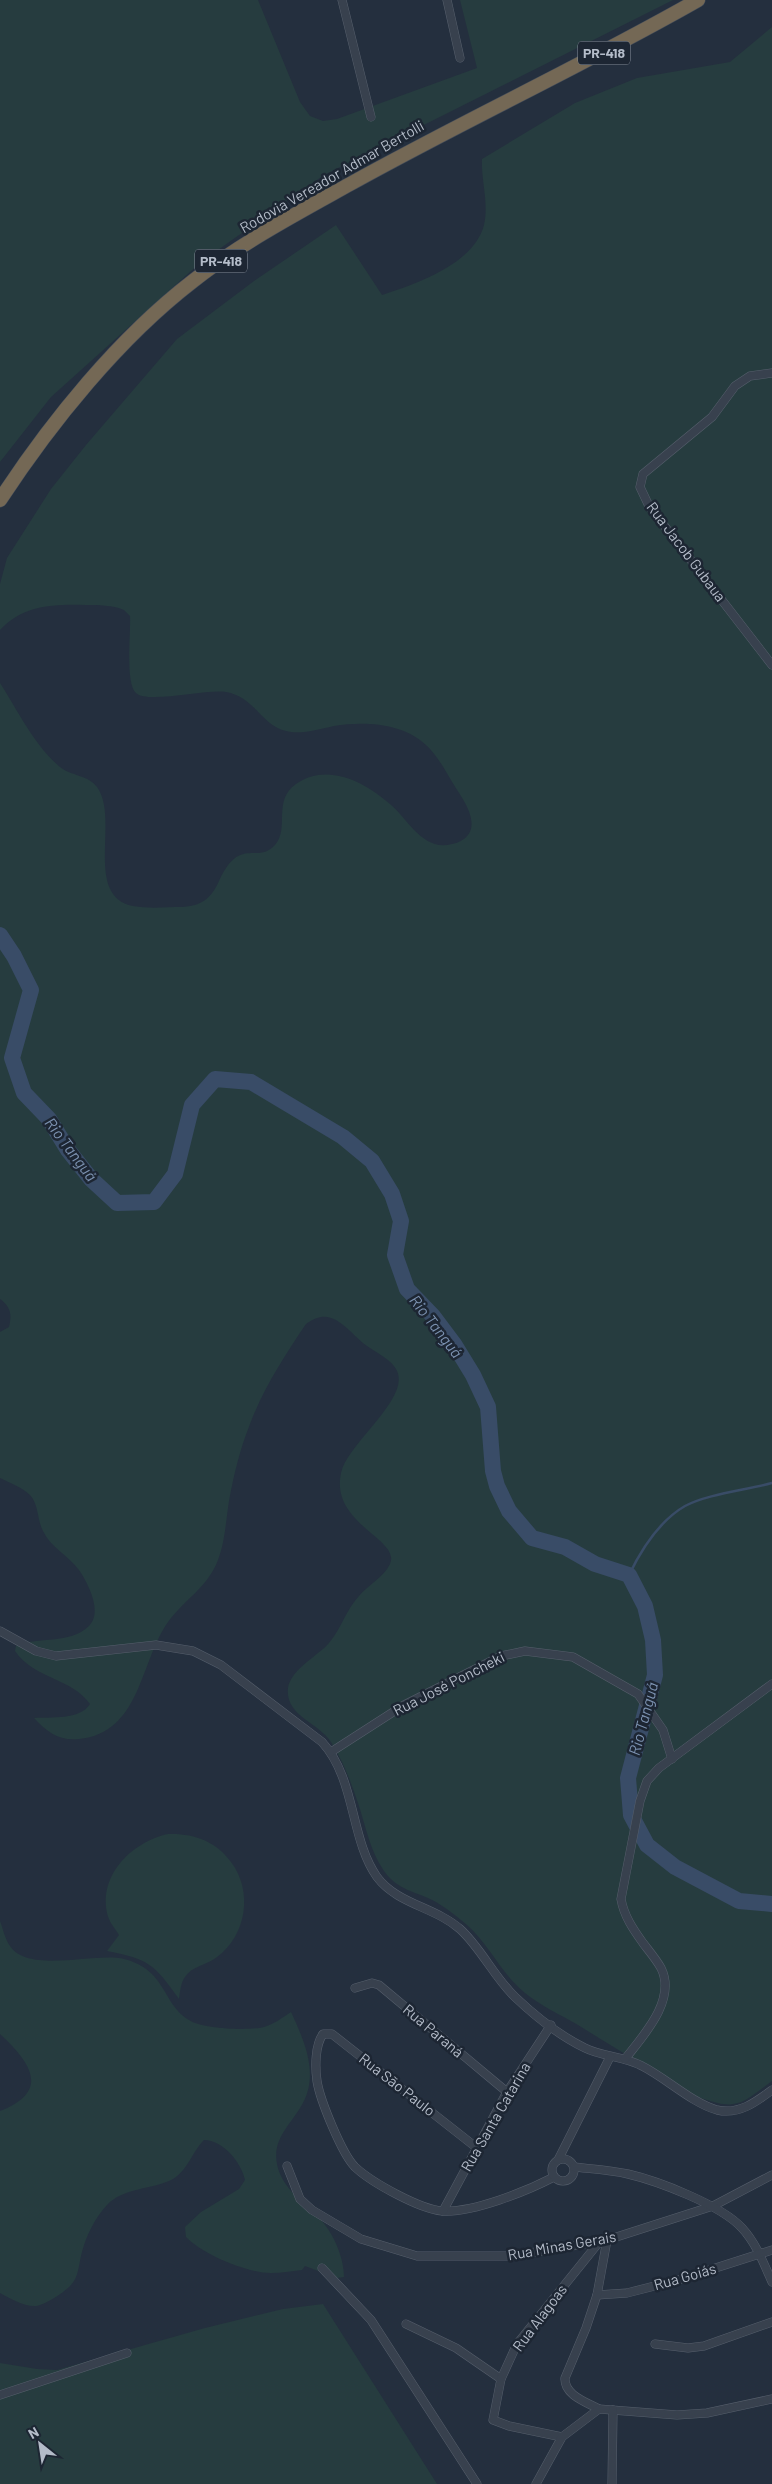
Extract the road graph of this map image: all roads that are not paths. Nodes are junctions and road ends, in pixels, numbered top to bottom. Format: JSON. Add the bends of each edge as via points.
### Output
{"nodes":[{"id":1,"x":342,"y":0,"type":"edge"},
{"id":2,"x":447,"y":0,"type":"edge"},
{"id":3,"x":698,"y":0,"type":"edge"},
{"id":4,"x":460,"y":58,"type":"dead end"},
{"id":5,"x":371,"y":117,"type":"dead end"},
{"id":6,"x":772,"y":373,"type":"edge"},
{"id":7,"x":0,"y":500,"type":"edge"},
{"id":8,"x":772,"y":665,"type":"edge"},
{"id":9,"x":0,"y":1631,"type":"edge"},
{"id":10,"x":772,"y":1684,"type":"edge"},
{"id":11,"x":331,"y":1752,"type":"junction"},
{"id":12,"x":672,"y":1759,"type":"junction"},
{"id":13,"x":355,"y":1988,"type":"dead end"},
{"id":14,"x":551,"y":2025,"type":"junction"},
{"id":15,"x":610,"y":2057,"type":"junction"},
{"id":16,"x":625,"y":2059,"type":"junction"},
{"id":17,"x":772,"y":2090,"type":"edge"},
{"id":18,"x":507,"y":2092,"type":"junction"},
{"id":19,"x":476,"y":2148,"type":"junction"},
{"id":20,"x":558,"y":2160,"type":"junction"},
{"id":21,"x":287,"y":2166,"type":"dead end"},
{"id":22,"x":574,"y":2167,"type":"junction"},
{"id":23,"x":772,"y":2175,"type":"edge"},
{"id":24,"x":554,"y":2177,"type":"junction"},
{"id":25,"x":713,"y":2206,"type":"junction"},
{"id":26,"x":443,"y":2211,"type":"junction"},
{"id":27,"x":603,"y":2241,"type":"junction"},
{"id":28,"x":772,"y":2250,"type":"edge"},
{"id":29,"x":760,"y":2255,"type":"junction"},
{"id":30,"x":322,"y":2268,"type":"dead end"},
{"id":31,"x":772,"y":2282,"type":"edge"},
{"id":32,"x":597,"y":2295,"type":"junction"},
{"id":33,"x":772,"y":2322,"type":"edge"},
{"id":34,"x":406,"y":2324,"type":"dead end"},
{"id":35,"x":655,"y":2344,"type":"dead end"},
{"id":36,"x":127,"y":2353,"type":"dead end"},
{"id":37,"x":501,"y":2379,"type":"junction"},
{"id":38,"x":0,"y":2395,"type":"edge"},
{"id":39,"x":772,"y":2399,"type":"edge"},
{"id":40,"x":599,"y":2409,"type":"junction"},
{"id":41,"x":613,"y":2410,"type":"junction"},
{"id":42,"x":562,"y":2437,"type":"junction"},
{"id":43,"x":477,"y":2484,"type":"edge"},
{"id":44,"x":536,"y":2484,"type":"edge"},
{"id":45,"x":612,"y":2484,"type":"edge"}],
"edges":[{"from":1,"to":5,"type":"street"},
{"from":2,"to":4,"type":"street"},
{"from":3,"to":7,"type":"highway","name":"Rodovia Vereador Admar Bertolli","number":"PR-418","via":[[600,55],[410,150],[265,231],[193,281],[123,344],[70,404],[26,460]]},
{"from":6,"to":8,"type":"street","name":"Rua Jacob Gubaua","via":[[750,376],[735,386],[712,418],[643,474],[640,487],[648,506]]},
{"from":9,"to":11,"type":"street","via":[[36,1651],[56,1656],[156,1645],[193,1650],[222,1665]]},
{"from":10,"to":12,"type":"street"},
{"from":11,"to":12,"type":"street","name":"Rua José Poncheki","via":[[404,1705],[501,1656],[525,1651],[573,1657],[638,1694],[663,1730]]},
{"from":11,"to":14,"type":"street","via":[[352,1805],[369,1862],[378,1878],[393,1894],[441,1915],[461,1930],[514,1996]]},
{"from":12,"to":16,"type":"street","via":[[647,1781],[640,1801],[621,1899],[623,1912],[661,1968],[666,1982],[664,1998]]},
{"from":13,"to":18,"type":"street","name":"Rua Paraná","via":[[372,1983],[379,1985]]},
{"from":14,"to":15,"type":"street","via":[[584,2048]]},
{"from":14,"to":18,"type":"street","name":"Rua Santa Catarina"},
{"from":15,"to":16,"type":"street"},
{"from":15,"to":20,"type":"street"},
{"from":16,"to":17,"type":"street","via":[[641,2065],[717,2110],[750,2106]]},
{"from":18,"to":19,"type":"street","name":"Rua Santa Catarina"},
{"from":19,"to":26,"type":"street","name":"Rua Santa Catarina"},
{"from":19,"to":26,"type":"street","name":"Rua São Paulo","via":[[332,2034],[323,2034],[318,2041],[320,2093],[345,2153],[354,2166],[367,2177],[424,2207]]},
{"from":20,"to":22,"type":"street","via":[[570,2161]]},
{"from":20,"to":24,"type":"street","via":[[553,2166]]},
{"from":21,"to":27,"type":"street","name":"Rua Minas Gerais","via":[[300,2199],[312,2210],[361,2239],[417,2256],[512,2256]]},
{"from":22,"to":24,"type":"street","via":[[574,2175],[568,2181],[561,2182]]},
{"from":22,"to":25,"type":"street","via":[[628,2174]]},
{"from":23,"to":25,"type":"street","name":"Rua Minas Gerais"},
{"from":24,"to":26,"type":"street","via":[[488,2204]]},
{"from":25,"to":27,"type":"street","name":"Rua Minas Gerais"},
{"from":25,"to":29,"type":"street","via":[[740,2226]]},
{"from":27,"to":32,"type":"street"},
{"from":27,"to":37,"type":"street","name":"Rua Alagoas","via":[[517,2344]]},
{"from":28,"to":29,"type":"street","name":"Rua Goiás"},
{"from":29,"to":31,"type":"street"},
{"from":29,"to":32,"type":"street","name":"Rua Goiás","via":[[627,2293]]},
{"from":30,"to":43,"type":"street","via":[[371,2320]]},
{"from":32,"to":40,"type":"street","via":[[564,2385],[569,2392]]},
{"from":33,"to":35,"type":"street","via":[[704,2346],[688,2348]]},
{"from":34,"to":37,"type":"street","via":[[456,2348]]},
{"from":36,"to":38,"type":"street"},
{"from":37,"to":42,"type":"street","name":"Rua Alagoas","via":[[492,2420]]},
{"from":39,"to":41,"type":"street","via":[[707,2413],[677,2415]]},
{"from":40,"to":41,"type":"street"},
{"from":40,"to":42,"type":"street"},
{"from":41,"to":45,"type":"street"},
{"from":42,"to":44,"type":"street"}]}
